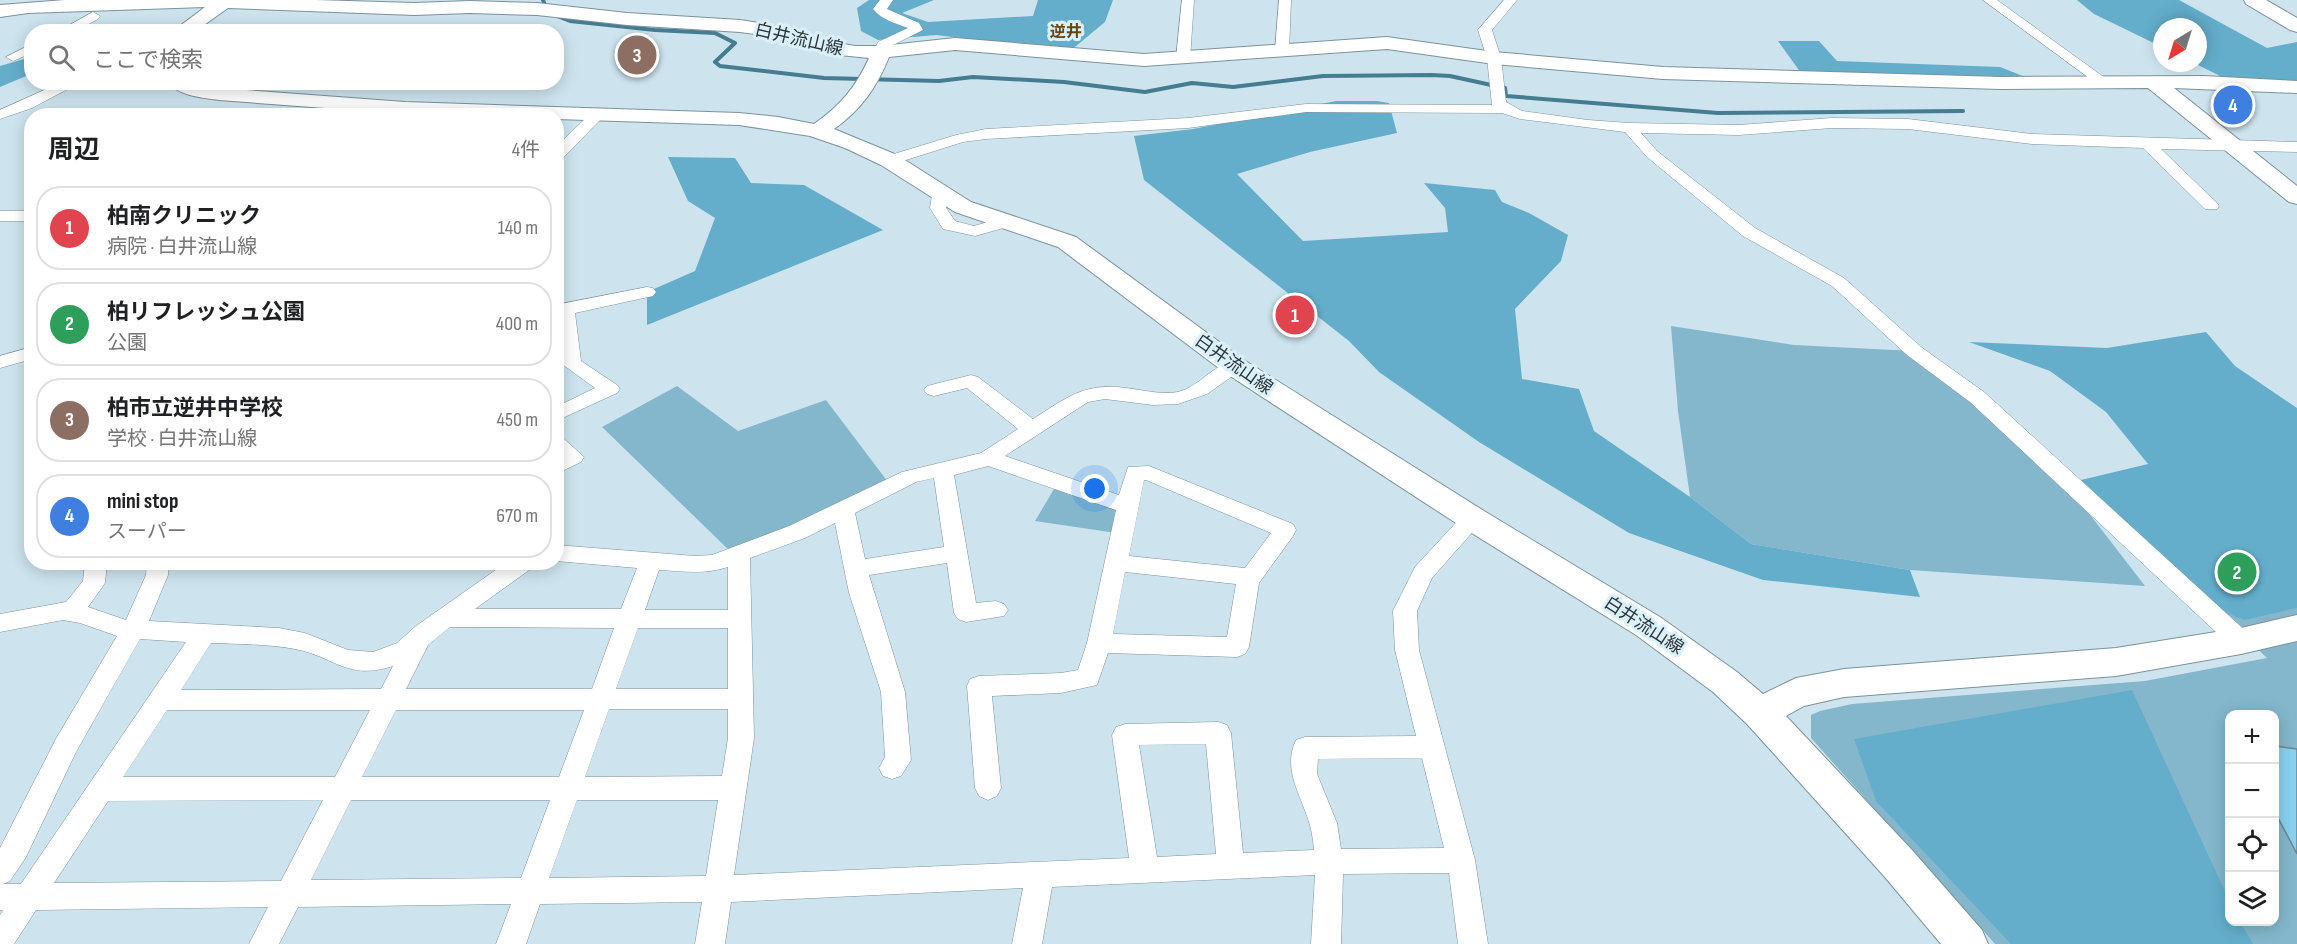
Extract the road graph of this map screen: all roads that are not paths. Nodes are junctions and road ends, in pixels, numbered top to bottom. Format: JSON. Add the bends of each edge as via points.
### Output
{"nodes":[{"id":1,"x":887,"y":0,"type":"edge"},
{"id":2,"x":1188,"y":0,"type":"edge"},
{"id":3,"x":1285,"y":0,"type":"edge"},
{"id":4,"x":1512,"y":0,"type":"edge"},
{"id":5,"x":1989,"y":0,"type":"edge"},
{"id":6,"x":2253,"y":0,"type":"edge"},
{"id":7,"x":227,"y":1,"type":"edge"},
{"id":8,"x":541,"y":5,"type":"edge"},
{"id":9,"x":0,"y":11,"type":"edge"},
{"id":10,"x":93,"y":15,"type":"dead end"},
{"id":11,"x":77,"y":24,"type":"edge"},
{"id":12,"x":193,"y":24,"type":"edge"},
{"id":13,"x":2297,"y":26,"type":"edge"},
{"id":14,"x":24,"y":52,"type":"edge"},
{"id":15,"x":881,"y":52,"type":"junction"},
{"id":16,"x":1282,"y":52,"type":"junction"},
{"id":17,"x":14,"y":57,"type":"dead end"},
{"id":18,"x":1494,"y":58,"type":"junction"},
{"id":19,"x":1184,"y":59,"type":"junction"},
{"id":20,"x":2153,"y":82,"type":"junction"},
{"id":21,"x":2105,"y":83,"type":"junction"},
{"id":22,"x":2297,"y":87,"type":"edge"},
{"id":23,"x":58,"y":90,"type":"edge"},
{"id":24,"x":199,"y":90,"type":"edge"},
{"id":25,"x":361,"y":108,"type":"edge"},
{"id":26,"x":1504,"y":109,"type":"junction"},
{"id":27,"x":564,"y":114,"type":"edge"},
{"id":28,"x":0,"y":115,"type":"edge"},
{"id":29,"x":597,"y":115,"type":"junction"},
{"id":30,"x":1629,"y":128,"type":"junction"},
{"id":31,"x":819,"y":130,"type":"junction"},
{"id":32,"x":564,"y":142,"type":"edge"},
{"id":33,"x":2147,"y":144,"type":"junction"},
{"id":34,"x":2234,"y":146,"type":"junction"},
{"id":35,"x":2297,"y":147,"type":"edge"},
{"id":36,"x":890,"y":160,"type":"junction"},
{"id":37,"x":2297,"y":196,"type":"edge"},
{"id":38,"x":2211,"y":206,"type":"dead end"},
{"id":39,"x":0,"y":216,"type":"edge"},
{"id":40,"x":24,"y":216,"type":"edge"},
{"id":41,"x":647,"y":292,"type":"dead end"},
{"id":42,"x":564,"y":309,"type":"edge"},
{"id":43,"x":564,"y":328,"type":"edge"},
{"id":44,"x":24,"y":355,"type":"edge"},
{"id":45,"x":0,"y":362,"type":"edge"},
{"id":46,"x":1234,"y":366,"type":"junction"},
{"id":47,"x":934,"y":390,"type":"dead end"},
{"id":48,"x":564,"y":412,"type":"edge"},
{"id":49,"x":1033,"y":430,"type":"junction"},
{"id":50,"x":564,"y":449,"type":"edge"},
{"id":51,"x":988,"y":458,"type":"junction"},
{"id":52,"x":564,"y":463,"type":"edge"},
{"id":53,"x":943,"y":469,"type":"junction"},
{"id":54,"x":1128,"y":506,"type":"junction"},
{"id":55,"x":843,"y":509,"type":"junction"},
{"id":56,"x":1473,"y":519,"type":"junction"},
{"id":57,"x":956,"y":552,"type":"junction"},
{"id":58,"x":567,"y":553,"type":"edge"},
{"id":59,"x":739,"y":554,"type":"junction"},
{"id":60,"x":651,"y":560,"type":"junction"},
{"id":61,"x":1117,"y":563,"type":"junction"},
{"id":62,"x":855,"y":569,"type":"junction"},
{"id":63,"x":95,"y":570,"type":"edge"},
{"id":64,"x":157,"y":570,"type":"edge"},
{"id":65,"x":514,"y":570,"type":"edge"},
{"id":66,"x":1251,"y":577,"type":"junction"},
{"id":67,"x":996,"y":610,"type":"dead end"},
{"id":68,"x":71,"y":612,"type":"junction"},
{"id":69,"x":445,"y":618,"type":"junction"},
{"id":70,"x":738,"y":619,"type":"junction"},
{"id":71,"x":629,"y":620,"type":"junction"},
{"id":72,"x":0,"y":623,"type":"edge"},
{"id":73,"x":2297,"y":628,"type":"edge"},
{"id":74,"x":134,"y":629,"type":"junction"},
{"id":75,"x":206,"y":633,"type":"junction"},
{"id":76,"x":418,"y":641,"type":"junction"},
{"id":77,"x":2241,"y":641,"type":"junction"},
{"id":78,"x":1099,"y":643,"type":"junction"},
{"id":79,"x":389,"y":699,"type":"junction"},
{"id":80,"x":600,"y":699,"type":"junction"},
{"id":81,"x":741,"y":699,"type":"junction"},
{"id":82,"x":161,"y":700,"type":"junction"},
{"id":83,"x":1760,"y":712,"type":"junction"},
{"id":84,"x":1433,"y":747,"type":"junction"},
{"id":85,"x":892,"y":768,"type":"dead end"},
{"id":86,"x":735,"y":788,"type":"junction"},
{"id":87,"x":988,"y":788,"type":"dead end"},
{"id":88,"x":101,"y":789,"type":"junction"},
{"id":89,"x":343,"y":789,"type":"junction"},
{"id":90,"x":567,"y":789,"type":"junction"},
{"id":91,"x":1461,"y":860,"type":"junction"},
{"id":92,"x":1330,"y":862,"type":"junction"},
{"id":93,"x":1231,"y":867,"type":"junction"},
{"id":94,"x":1145,"y":870,"type":"junction"},
{"id":95,"x":0,"y":872,"type":"edge"},
{"id":96,"x":1040,"y":875,"type":"junction"},
{"id":97,"x":719,"y":889,"type":"junction"},
{"id":98,"x":530,"y":891,"type":"junction"},
{"id":99,"x":290,"y":893,"type":"junction"},
{"id":100,"x":30,"y":896,"type":"junction"},
{"id":101,"x":0,"y":897,"type":"edge"},
{"id":102,"x":0,"y":940,"type":"edge"},
{"id":103,"x":264,"y":944,"type":"edge"},
{"id":104,"x":511,"y":944,"type":"edge"},
{"id":105,"x":710,"y":944,"type":"edge"},
{"id":106,"x":1027,"y":944,"type":"edge"},
{"id":107,"x":1326,"y":944,"type":"edge"},
{"id":108,"x":1473,"y":944,"type":"edge"},
{"id":109,"x":1967,"y":944,"type":"edge"}],
"edges":[{"from":1,"to":15,"type":"street","via":[[880,9],[916,30],[883,45]]},
{"from":2,"to":19,"type":"street"},
{"from":3,"to":16,"type":"street"},
{"from":4,"to":18,"type":"street","via":[[1485,30]]},
{"from":5,"to":21,"type":"street"},
{"from":6,"to":13,"type":"street"},
{"from":7,"to":8,"type":"street","name":"白井流山線","via":[[414,9]]},
{"from":7,"to":9,"type":"street","name":"白井流山線","via":[[68,5]]},
{"from":7,"to":12,"type":"street"},
{"from":8,"to":15,"type":"street","name":"白井流山線","via":[[627,19],[740,26],[844,51]]},
{"from":10,"to":11,"type":"street"},
{"from":14,"to":17,"type":"street"},
{"from":15,"to":19,"type":"street","name":"白井流山線","via":[[955,44],[1102,58]]},
{"from":15,"to":31,"type":"street","via":[[849,110]]},
{"from":16,"to":18,"type":"street","name":"白井流山線","via":[[1387,42]]},
{"from":16,"to":19,"type":"street","name":"白井流山線"},
{"from":18,"to":21,"type":"street","name":"白井流山線","via":[[1663,73]]},
{"from":18,"to":26,"type":"street","via":[[1497,97]]},
{"from":20,"to":21,"type":"street","name":"白井流山線"},
{"from":20,"to":22,"type":"street","name":"白井流山線"},
{"from":20,"to":34,"type":"street"},
{"from":23,"to":28,"type":"street"},
{"from":24,"to":25,"type":"street","name":"白井流山線"},
{"from":26,"to":30,"type":"street","via":[[1554,121]]},
{"from":26,"to":36,"type":"street","via":[[1306,108],[1188,123],[986,134]]},
{"from":27,"to":29,"type":"street","name":"白井流山線"},
{"from":29,"to":31,"type":"street","name":"白井流山線","via":[[768,121]]},
{"from":29,"to":32,"type":"street"},
{"from":30,"to":33,"type":"street","via":[[1739,130],[1832,123],[1908,124],[2032,139]]},
{"from":30,"to":77,"type":"street","via":[[1652,154],[1749,232],[1838,282],[1914,351],[1977,397]]},
{"from":31,"to":36,"type":"street","name":"白井流山線"},
{"from":33,"to":34,"type":"street"},
{"from":33,"to":38,"type":"street"},
{"from":34,"to":35,"type":"street"},
{"from":34,"to":37,"type":"street"},
{"from":36,"to":46,"type":"street","name":"白井流山線","via":[[940,195],[976,213],[1047,233],[1084,253]]},
{"from":39,"to":40,"type":"street"},
{"from":41,"to":42,"type":"street"},
{"from":43,"to":48,"type":"street","via":[[572,364],[610,389]]},
{"from":44,"to":45,"type":"street"},
{"from":46,"to":49,"type":"street","via":[[1179,398],[1095,391]]},
{"from":46,"to":56,"type":"street","name":"白井流山線"},
{"from":47,"to":49,"type":"street","via":[[971,381]]},
{"from":49,"to":51,"type":"street"},
{"from":50,"to":52,"type":"street","via":[[574,457]]},
{"from":51,"to":53,"type":"street"},
{"from":51,"to":54,"type":"street"},
{"from":53,"to":55,"type":"street","via":[[909,477]]},
{"from":53,"to":57,"type":"street"},
{"from":54,"to":61,"type":"street"},
{"from":54,"to":66,"type":"street","via":[[1135,472],[1149,473],[1285,530]]},
{"from":55,"to":59,"type":"street"},
{"from":55,"to":62,"type":"street"},
{"from":56,"to":83,"type":"street","name":"白井流山線","via":[[1648,626],[1725,681]]},
{"from":56,"to":84,"type":"street","via":[[1423,573],[1405,611],[1407,650]]},
{"from":57,"to":62,"type":"street"},
{"from":57,"to":67,"type":"street","via":[[966,614]]},
{"from":58,"to":60,"type":"street"},
{"from":59,"to":60,"type":"street","via":[[714,563]]},
{"from":59,"to":70,"type":"street"},
{"from":60,"to":71,"type":"street"},
{"from":61,"to":66,"type":"street"},
{"from":61,"to":78,"type":"street"},
{"from":62,"to":85,"type":"street","via":[[893,692],[898,760]]},
{"from":63,"to":68,"type":"street","via":[[94,583]]},
{"from":64,"to":74,"type":"street"},
{"from":65,"to":69,"type":"street"},
{"from":66,"to":78,"type":"street","via":[[1245,588],[1237,647]]},
{"from":68,"to":72,"type":"street"},
{"from":68,"to":74,"type":"street"},
{"from":69,"to":71,"type":"street"},
{"from":69,"to":76,"type":"street"},
{"from":70,"to":71,"type":"street"},
{"from":70,"to":81,"type":"street"},
{"from":71,"to":80,"type":"street"},
{"from":73,"to":77,"type":"street"},
{"from":74,"to":75,"type":"street"},
{"from":74,"to":95,"type":"street","via":[[66,745],[16,848]]},
{"from":75,"to":76,"type":"street","via":[[239,633],[309,643],[351,662],[382,660]]},
{"from":75,"to":82,"type":"street"},
{"from":76,"to":79,"type":"street"},
{"from":77,"to":83,"type":"street","via":[[2116,662],[1844,682],[1796,693]]},
{"from":78,"to":87,"type":"street","via":[[1088,678],[1061,683],[979,686]]},
{"from":79,"to":80,"type":"street"},
{"from":79,"to":82,"type":"street"},
{"from":79,"to":89,"type":"street"},
{"from":80,"to":81,"type":"street"},
{"from":80,"to":90,"type":"street"},
{"from":81,"to":86,"type":"street"},
{"from":82,"to":88,"type":"street"},
{"from":83,"to":109,"type":"street","name":"白井流山線"},
{"from":84,"to":91,"type":"street"},
{"from":84,"to":92,"type":"street","via":[[1305,748],[1304,774],[1323,823]]},
{"from":86,"to":90,"type":"street"},
{"from":86,"to":97,"type":"street"},
{"from":88,"to":89,"type":"street"},
{"from":88,"to":100,"type":"street"},
{"from":89,"to":90,"type":"street"},
{"from":89,"to":99,"type":"street"},
{"from":90,"to":98,"type":"street"},
{"from":91,"to":92,"type":"street"},
{"from":91,"to":108,"type":"street"},
{"from":92,"to":93,"type":"street"},
{"from":92,"to":107,"type":"street"},
{"from":93,"to":94,"type":"street"},
{"from":93,"to":94,"type":"street","via":[[1218,733],[1125,735]]},
{"from":94,"to":96,"type":"street"},
{"from":96,"to":97,"type":"street"},
{"from":96,"to":106,"type":"street"},
{"from":97,"to":98,"type":"street"},
{"from":97,"to":105,"type":"street"},
{"from":98,"to":99,"type":"street"},
{"from":98,"to":104,"type":"street"},
{"from":99,"to":100,"type":"street"},
{"from":99,"to":103,"type":"street"},
{"from":100,"to":101,"type":"street"},
{"from":100,"to":102,"type":"street"}]}
